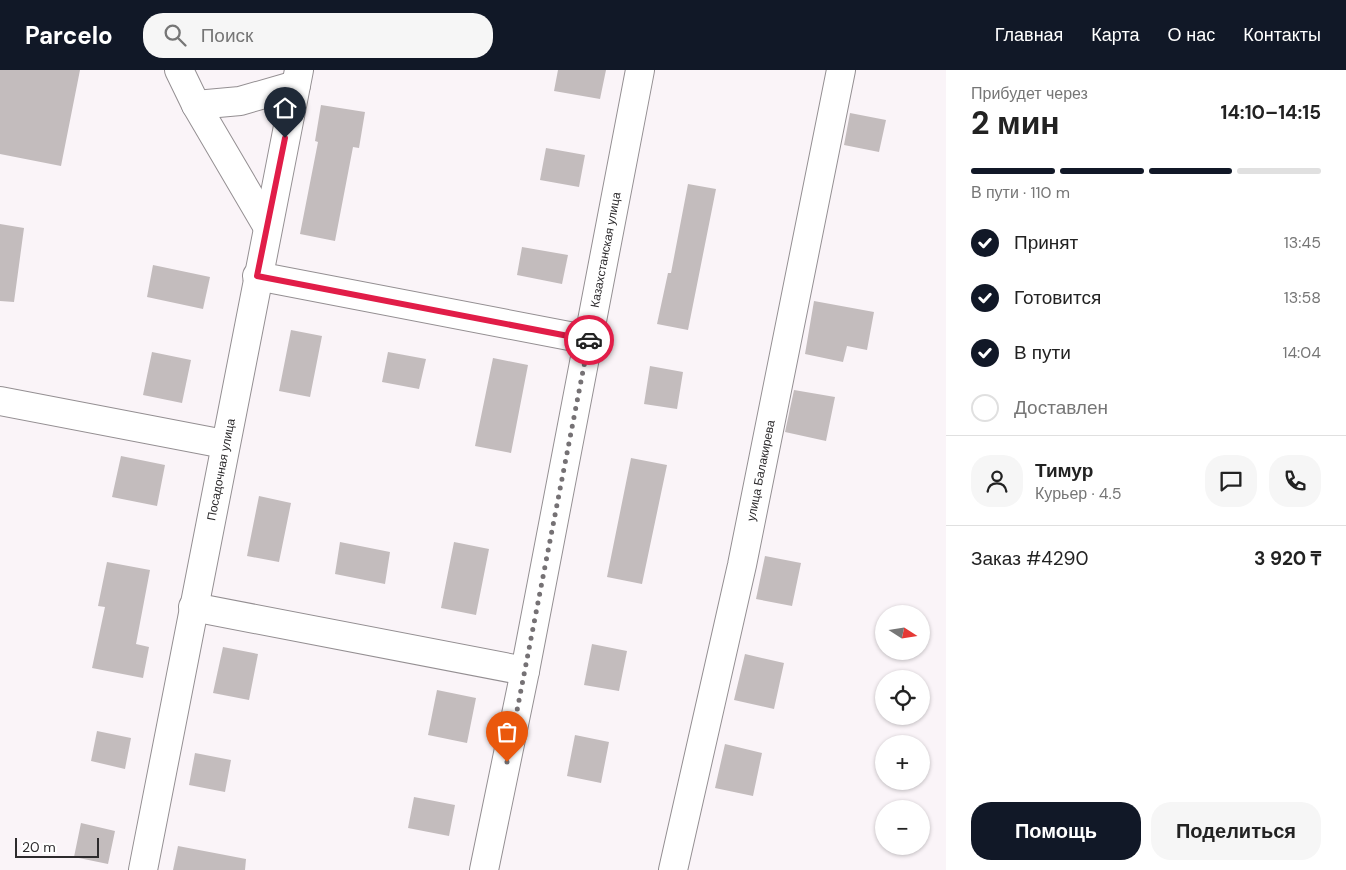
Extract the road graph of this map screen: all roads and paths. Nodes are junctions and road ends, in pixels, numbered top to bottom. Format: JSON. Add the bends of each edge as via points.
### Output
{"nodes":[{"id":1,"x":171,"y":70,"type":"edge"},
{"id":2,"x":179,"y":70,"type":"edge"},
{"id":3,"x":640,"y":70,"type":"edge"},
{"id":4,"x":841,"y":70,"type":"edge"},
{"id":5,"x":297,"y":78,"type":"edge"},
{"id":6,"x":196,"y":105,"type":"junction"},
{"id":7,"x":267,"y":226,"type":"junction"},
{"id":8,"x":257,"y":276,"type":"junction"},
{"id":9,"x":590,"y":340,"type":"junction"},
{"id":10,"x":0,"y":400,"type":"edge"},
{"id":11,"x":224,"y":444,"type":"junction"},
{"id":12,"x":193,"y":607,"type":"junction"},
{"id":13,"x":525,"y":671,"type":"junction"},
{"id":14,"x":143,"y":870,"type":"edge"},
{"id":15,"x":484,"y":870,"type":"edge"},
{"id":16,"x":673,"y":870,"type":"edge"}],
"edges":[{"from":1,"to":6,"type":"street"},
{"from":2,"to":6,"type":"street"},
{"from":3,"to":9,"type":"street","name":"Казахстанская улица"},
{"from":4,"to":16,"type":"street","name":"улица Балакирева","via":[[742,565]]},
{"from":5,"to":6,"type":"street","via":[[240,101]]},
{"from":5,"to":7,"type":"street","name":"Посадочная улица"},
{"from":6,"to":7,"type":"street"},
{"from":7,"to":8,"type":"street","name":"Посадочная улица"},
{"from":8,"to":9,"type":"street"},
{"from":8,"to":11,"type":"street","name":"Посадочная улица"},
{"from":9,"to":13,"type":"street","name":"Казахстанская улица"},
{"from":10,"to":11,"type":"street"},
{"from":11,"to":12,"type":"street","name":"Посадочная улица"},
{"from":12,"to":13,"type":"street"},
{"from":12,"to":14,"type":"street","name":"Посадочная улица"},
{"from":13,"to":15,"type":"street","name":"Казахстанская улица"}]}
